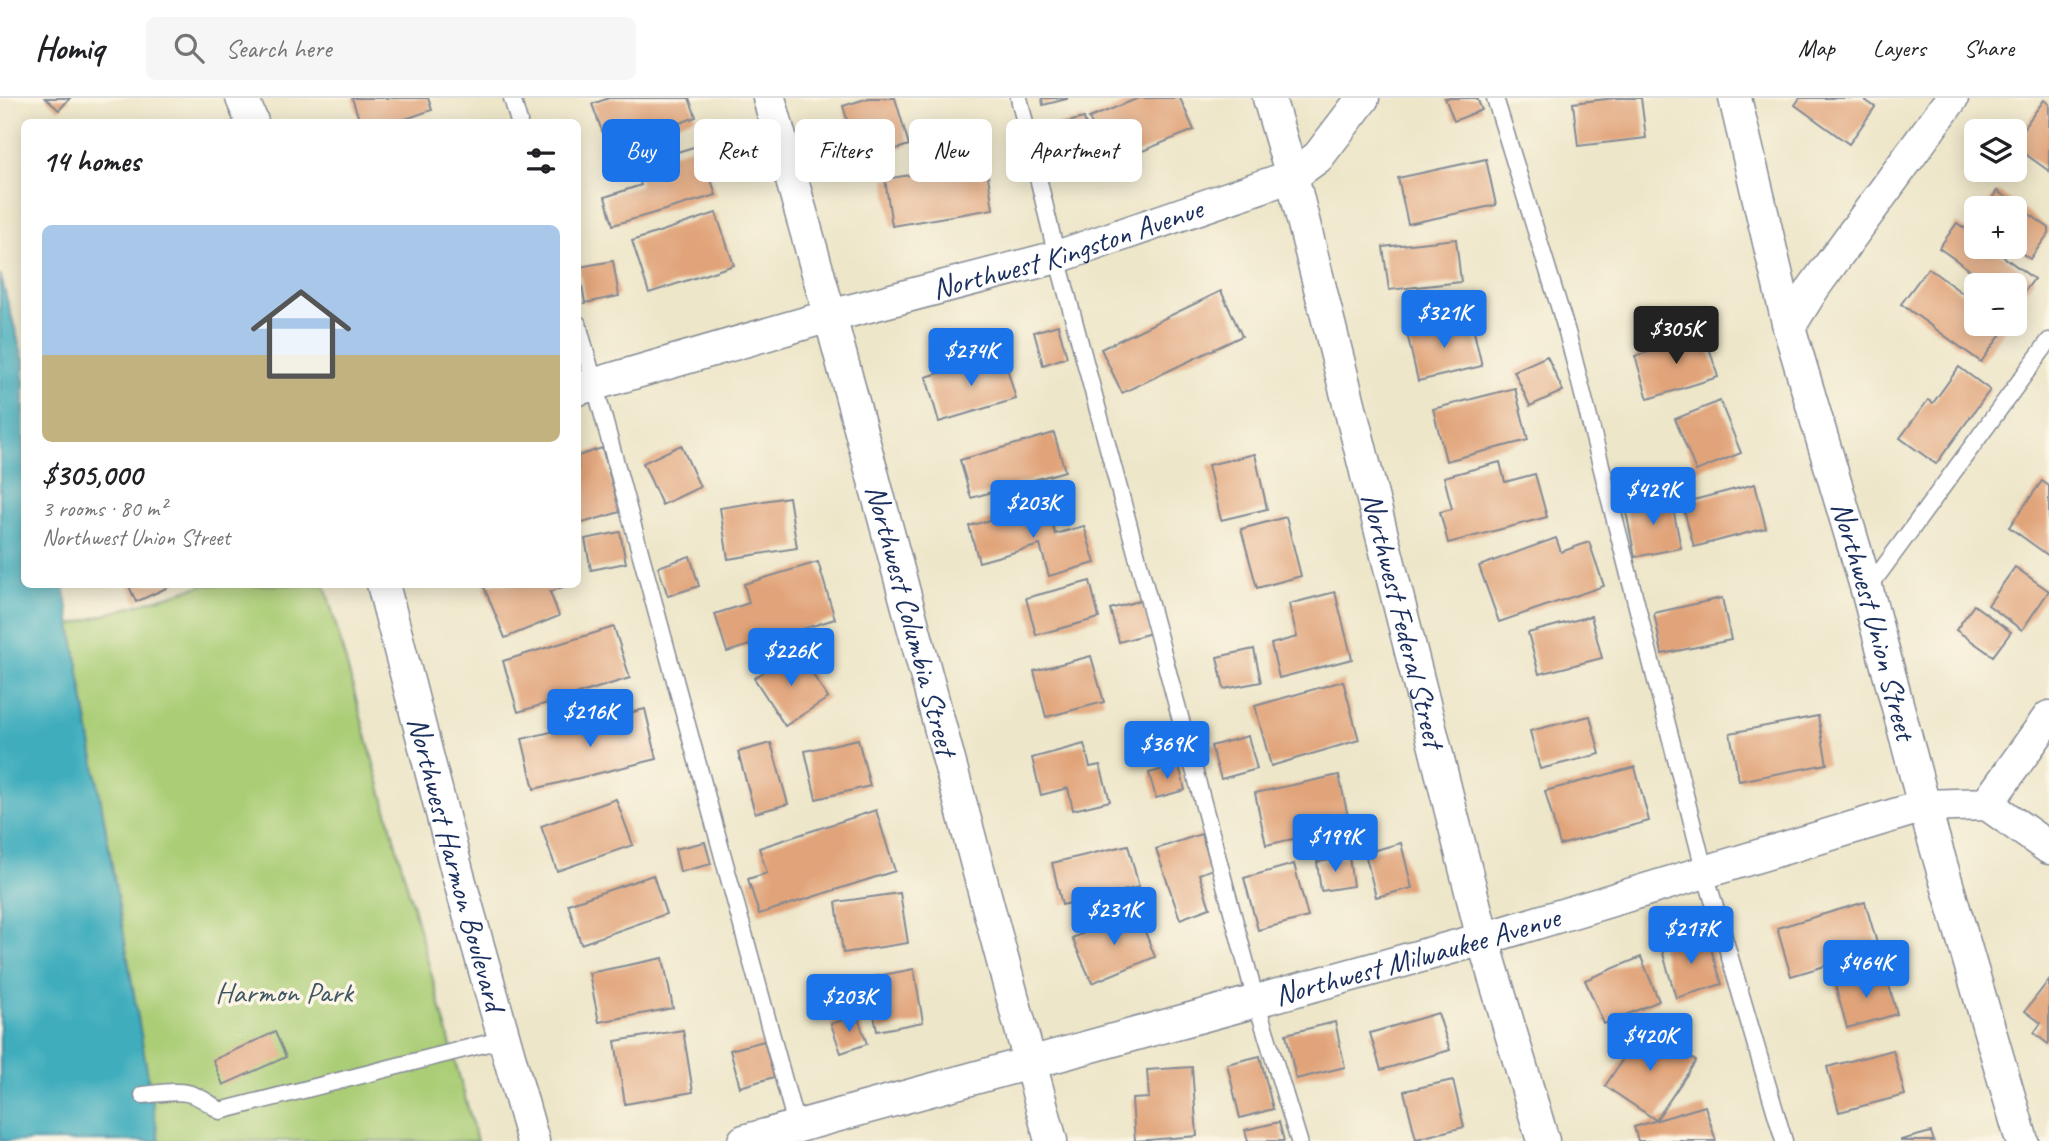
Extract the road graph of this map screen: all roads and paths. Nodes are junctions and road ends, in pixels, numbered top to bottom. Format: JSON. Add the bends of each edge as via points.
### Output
{"nodes":[{"id":1,"x":242,"y":98,"type":"edge"},
{"id":2,"x":512,"y":98,"type":"edge"},
{"id":3,"x":769,"y":98,"type":"edge"},
{"id":4,"x":1018,"y":98,"type":"edge"},
{"id":5,"x":1269,"y":98,"type":"edge"},
{"id":6,"x":1363,"y":98,"type":"edge"},
{"id":7,"x":1495,"y":98,"type":"edge"},
{"id":8,"x":1735,"y":98,"type":"edge"},
{"id":9,"x":1952,"y":98,"type":"edge"},
{"id":10,"x":251,"y":119,"type":"edge"},
{"id":11,"x":518,"y":119,"type":"edge"},
{"id":12,"x":1292,"y":176,"type":"junction"},
{"id":13,"x":1057,"y":257,"type":"junction"},
{"id":14,"x":830,"y":316,"type":"junction"},
{"id":15,"x":1789,"y":327,"type":"junction"},
{"id":16,"x":2049,"y":341,"type":"edge"},
{"id":17,"x":581,"y":348,"type":"edge"},
{"id":18,"x":586,"y":387,"type":"edge"},
{"id":19,"x":384,"y":588,"type":"edge"},
{"id":20,"x":1867,"y":590,"type":"junction"},
{"id":21,"x":2049,"y":718,"type":"edge"},
{"id":22,"x":1987,"y":804,"type":"junction"},
{"id":23,"x":1924,"y":806,"type":"junction"},
{"id":24,"x":2049,"y":848,"type":"edge"},
{"id":25,"x":1705,"y":873,"type":"junction"},
{"id":26,"x":1483,"y":939,"type":"junction"},
{"id":27,"x":1256,"y":1001,"type":"junction"},
{"id":28,"x":504,"y":1039,"type":"junction"},
{"id":29,"x":1029,"y":1063,"type":"junction"},
{"id":30,"x":143,"y":1095,"type":"dead end"},
{"id":31,"x":798,"y":1134,"type":"edge"},
{"id":32,"x":533,"y":1141,"type":"edge"},
{"id":33,"x":744,"y":1141,"type":"edge"},
{"id":34,"x":1051,"y":1141,"type":"edge"},
{"id":35,"x":1299,"y":1141,"type":"edge"},
{"id":36,"x":1543,"y":1141,"type":"edge"},
{"id":37,"x":1784,"y":1141,"type":"edge"},
{"id":38,"x":2022,"y":1141,"type":"edge"}],
"edges":[{"from":1,"to":10,"type":"street"},
{"from":2,"to":11,"type":"lane"},
{"from":3,"to":14,"type":"street","name":"Northwest Columbia Street"},
{"from":4,"to":13,"type":"lane"},
{"from":5,"to":12,"type":"street","name":"Northwest Federal Street"},
{"from":6,"to":12,"type":"street","name":"Northwest Kingston Avenue","via":[[1318,157]]},
{"from":7,"to":25,"type":"lane","via":[[1567,332]]},
{"from":8,"to":15,"type":"street","name":"Northwest Union Street"},
{"from":9,"to":15,"type":"street"},
{"from":12,"to":13,"type":"street","name":"Northwest Kingston Avenue"},
{"from":12,"to":26,"type":"street","name":"Northwest Federal Street"},
{"from":13,"to":14,"type":"street","name":"Northwest Kingston Avenue"},
{"from":13,"to":27,"type":"lane"},
{"from":14,"to":18,"type":"street","name":"Northwest Kingston Avenue"},
{"from":14,"to":29,"type":"street","name":"Northwest Columbia Street"},
{"from":15,"to":20,"type":"street","name":"Northwest Union Street"},
{"from":16,"to":20,"type":"lane"},
{"from":17,"to":18,"type":"lane"},
{"from":18,"to":31,"type":"lane"},
{"from":19,"to":28,"type":"street","name":"Northwest Harmon Boulevard"},
{"from":20,"to":23,"type":"street","name":"Northwest Union Street"},
{"from":21,"to":22,"type":"street"},
{"from":22,"to":23,"type":"street","name":"Northwest Milwaukee Avenue"},
{"from":22,"to":24,"type":"street"},
{"from":23,"to":25,"type":"street","name":"Northwest Milwaukee Avenue"},
{"from":23,"to":38,"type":"street","name":"Northwest Union Street"},
{"from":25,"to":26,"type":"street","name":"Northwest Milwaukee Avenue"},
{"from":25,"to":37,"type":"lane"},
{"from":26,"to":27,"type":"street","name":"Northwest Milwaukee Avenue"},
{"from":26,"to":36,"type":"street","name":"Northwest Federal Street"},
{"from":27,"to":29,"type":"street","name":"Northwest Milwaukee Avenue"},
{"from":27,"to":35,"type":"lane"},
{"from":28,"to":30,"type":"lane","via":[[220,1111],[199,1095],[176,1091]]},
{"from":28,"to":32,"type":"street","name":"Northwest Harmon Boulevard"},
{"from":29,"to":31,"type":"street","name":"Northwest Milwaukee Avenue"},
{"from":29,"to":34,"type":"street","name":"Northwest Columbia Street"},
{"from":31,"to":33,"type":"street","name":"Northwest Milwaukee Avenue"}]}
